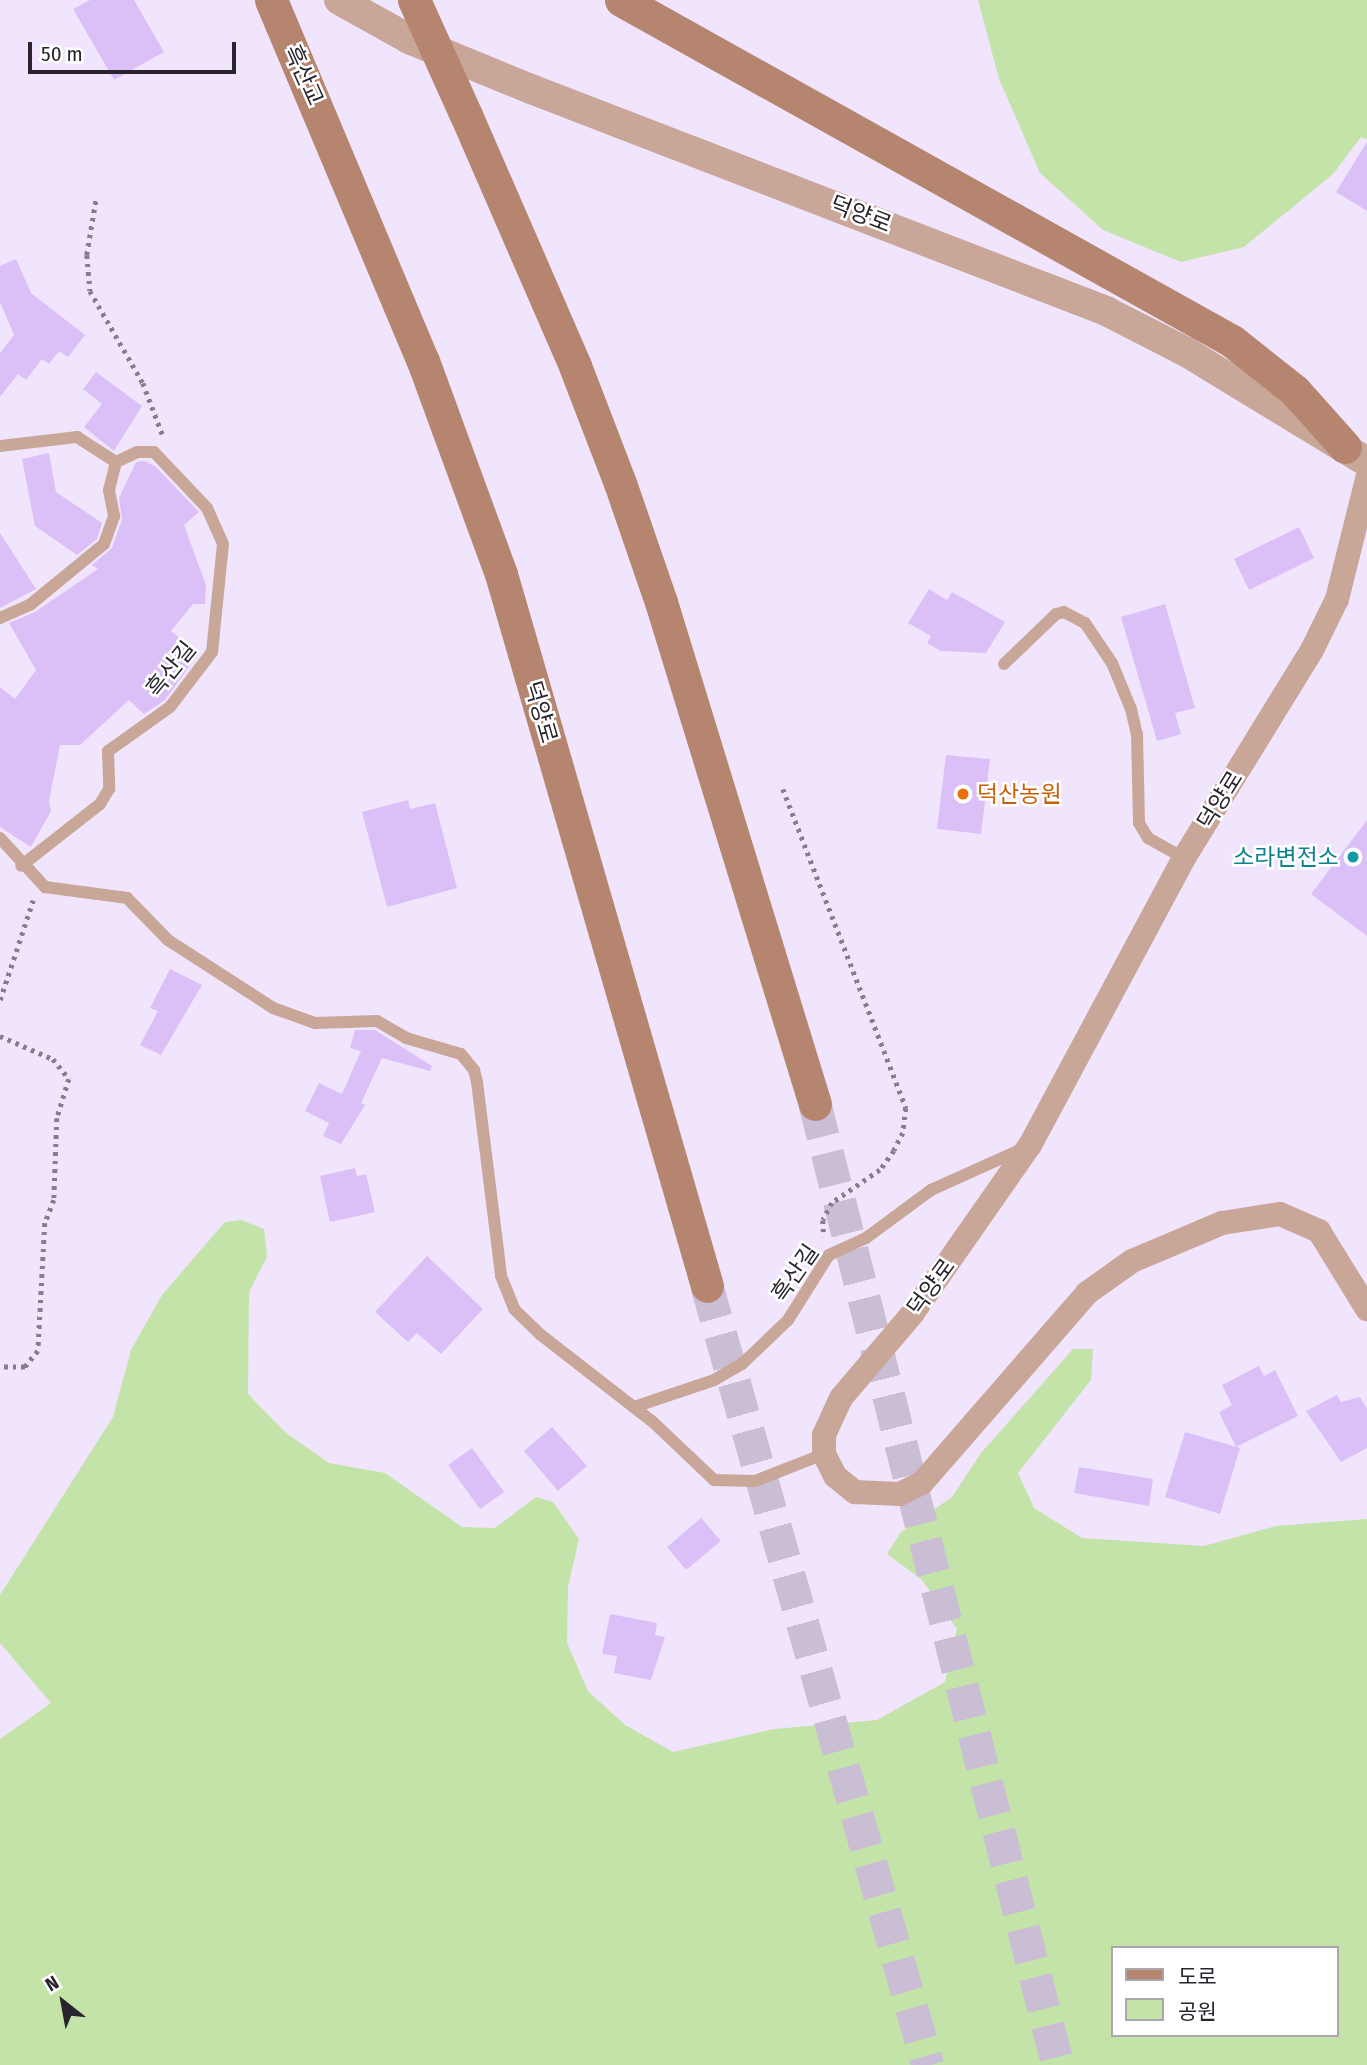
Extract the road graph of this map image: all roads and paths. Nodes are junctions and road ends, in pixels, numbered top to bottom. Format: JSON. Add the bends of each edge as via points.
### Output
{"nodes":[{"id":1,"x":271,"y":0,"type":"edge"},
{"id":2,"x":338,"y":0,"type":"edge"},
{"id":3,"x":414,"y":0,"type":"edge"},
{"id":4,"x":621,"y":0,"type":"edge"},
{"id":5,"x":338,"y":151,"type":"joint"},
{"id":6,"x":96,"y":201,"type":"dead end"},
{"id":7,"x":0,"y":446,"type":"edge"},
{"id":8,"x":1356,"y":455,"type":"edge"},
{"id":9,"x":116,"y":462,"type":"junction"},
{"id":10,"x":172,"y":467,"type":"junction"},
{"id":11,"x":1367,"y":480,"type":"edge"},
{"id":12,"x":0,"y":618,"type":"edge"},
{"id":13,"x":1004,"y":664,"type":"dead end"},
{"id":14,"x":783,"y":789,"type":"dead end"},
{"id":15,"x":0,"y":838,"type":"edge"},
{"id":16,"x":1184,"y":858,"type":"junction"},
{"id":17,"x":21,"y":866,"type":"junction"},
{"id":18,"x":38,"y":882,"type":"junction"},
{"id":19,"x":0,"y":1000,"type":"edge"},
{"id":20,"x":0,"y":1036,"type":"edge"},
{"id":21,"x":815,"y":1104,"type":"tunnel mouth"},
{"id":22,"x":1030,"y":1145,"type":"junction"},
{"id":23,"x":829,"y":1255,"type":"junction"},
{"id":24,"x":707,"y":1286,"type":"tunnel mouth"},
{"id":25,"x":1367,"y":1310,"type":"edge"},
{"id":26,"x":0,"y":1367,"type":"edge"},
{"id":27,"x":634,"y":1407,"type":"junction"},
{"id":28,"x":824,"y":1454,"type":"junction"}],
"edges":[{"from":1,"to":5,"type":"main road","name":"흑산교"},
{"from":2,"to":8,"type":"street","name":"덕양로","via":[[409,39],[531,89],[1106,311],[1188,353]]},
{"from":3,"to":21,"type":"main road","bridge":true,"via":[[575,366],[624,497]]},
{"from":4,"to":8,"type":"main road","via":[[1232,341],[1295,391]]},
{"from":5,"to":24,"type":"main road","name":"덕양로","via":[[423,360],[501,574]]},
{"from":6,"to":10,"type":"path","via":[[87,255],[90,291],[143,383]]},
{"from":7,"to":9,"type":"lane","via":[[77,437]]},
{"from":9,"to":10,"type":"lane","name":"흑산길","via":[[137,452],[154,452]]},
{"from":9,"to":12,"type":"lane","via":[[109,490],[114,516],[104,544],[31,604]]},
{"from":10,"to":17,"type":"lane","name":"흑산길","via":[[207,508],[223,544],[216,643],[179,698],[108,751],[109,789],[100,804]]},
{"from":11,"to":16,"type":"street","name":"덕양로","via":[[1346,571],[1326,624]]},
{"from":13,"to":16,"type":"lane","via":[[1056,614],[1064,612],[1085,623],[1112,663],[1131,709],[1137,734],[1139,823],[1148,838]]},
{"from":14,"to":23,"type":"path","via":[[906,1108],[903,1133],[888,1162],[827,1210],[823,1230]]},
{"from":15,"to":17,"type":"lane"},
{"from":16,"to":22,"type":"street","name":"덕양로"},
{"from":17,"to":18,"type":"lane"},
{"from":18,"to":19,"type":"path"},
{"from":18,"to":27,"type":"lane","via":[[60,891],[127,898],[168,940],[293,1016],[335,1024],[376,1021],[406,1038],[454,1050],[467,1059],[477,1082],[506,1293],[541,1335]]},
{"from":20,"to":26,"type":"path","via":[[53,1059],[69,1079],[57,1118],[54,1200],[45,1223],[38,1351],[25,1367]]},
{"from":22,"to":23,"type":"lane","name":"흑산길","via":[[931,1189],[866,1237]]},
{"from":22,"to":28,"type":"street","name":"덕양로","via":[[912,1313],[841,1398],[824,1434]]},
{"from":23,"to":27,"type":"lane","name":"흑산길","via":[[788,1320],[760,1350],[714,1380]]},
{"from":25,"to":28,"type":"street","via":[[1319,1231],[1280,1214],[1222,1223],[1132,1261],[1087,1293],[922,1483],[900,1494],[855,1492],[835,1476]]},
{"from":27,"to":28,"type":"lane","via":[[714,1480],[755,1480]]}]}
